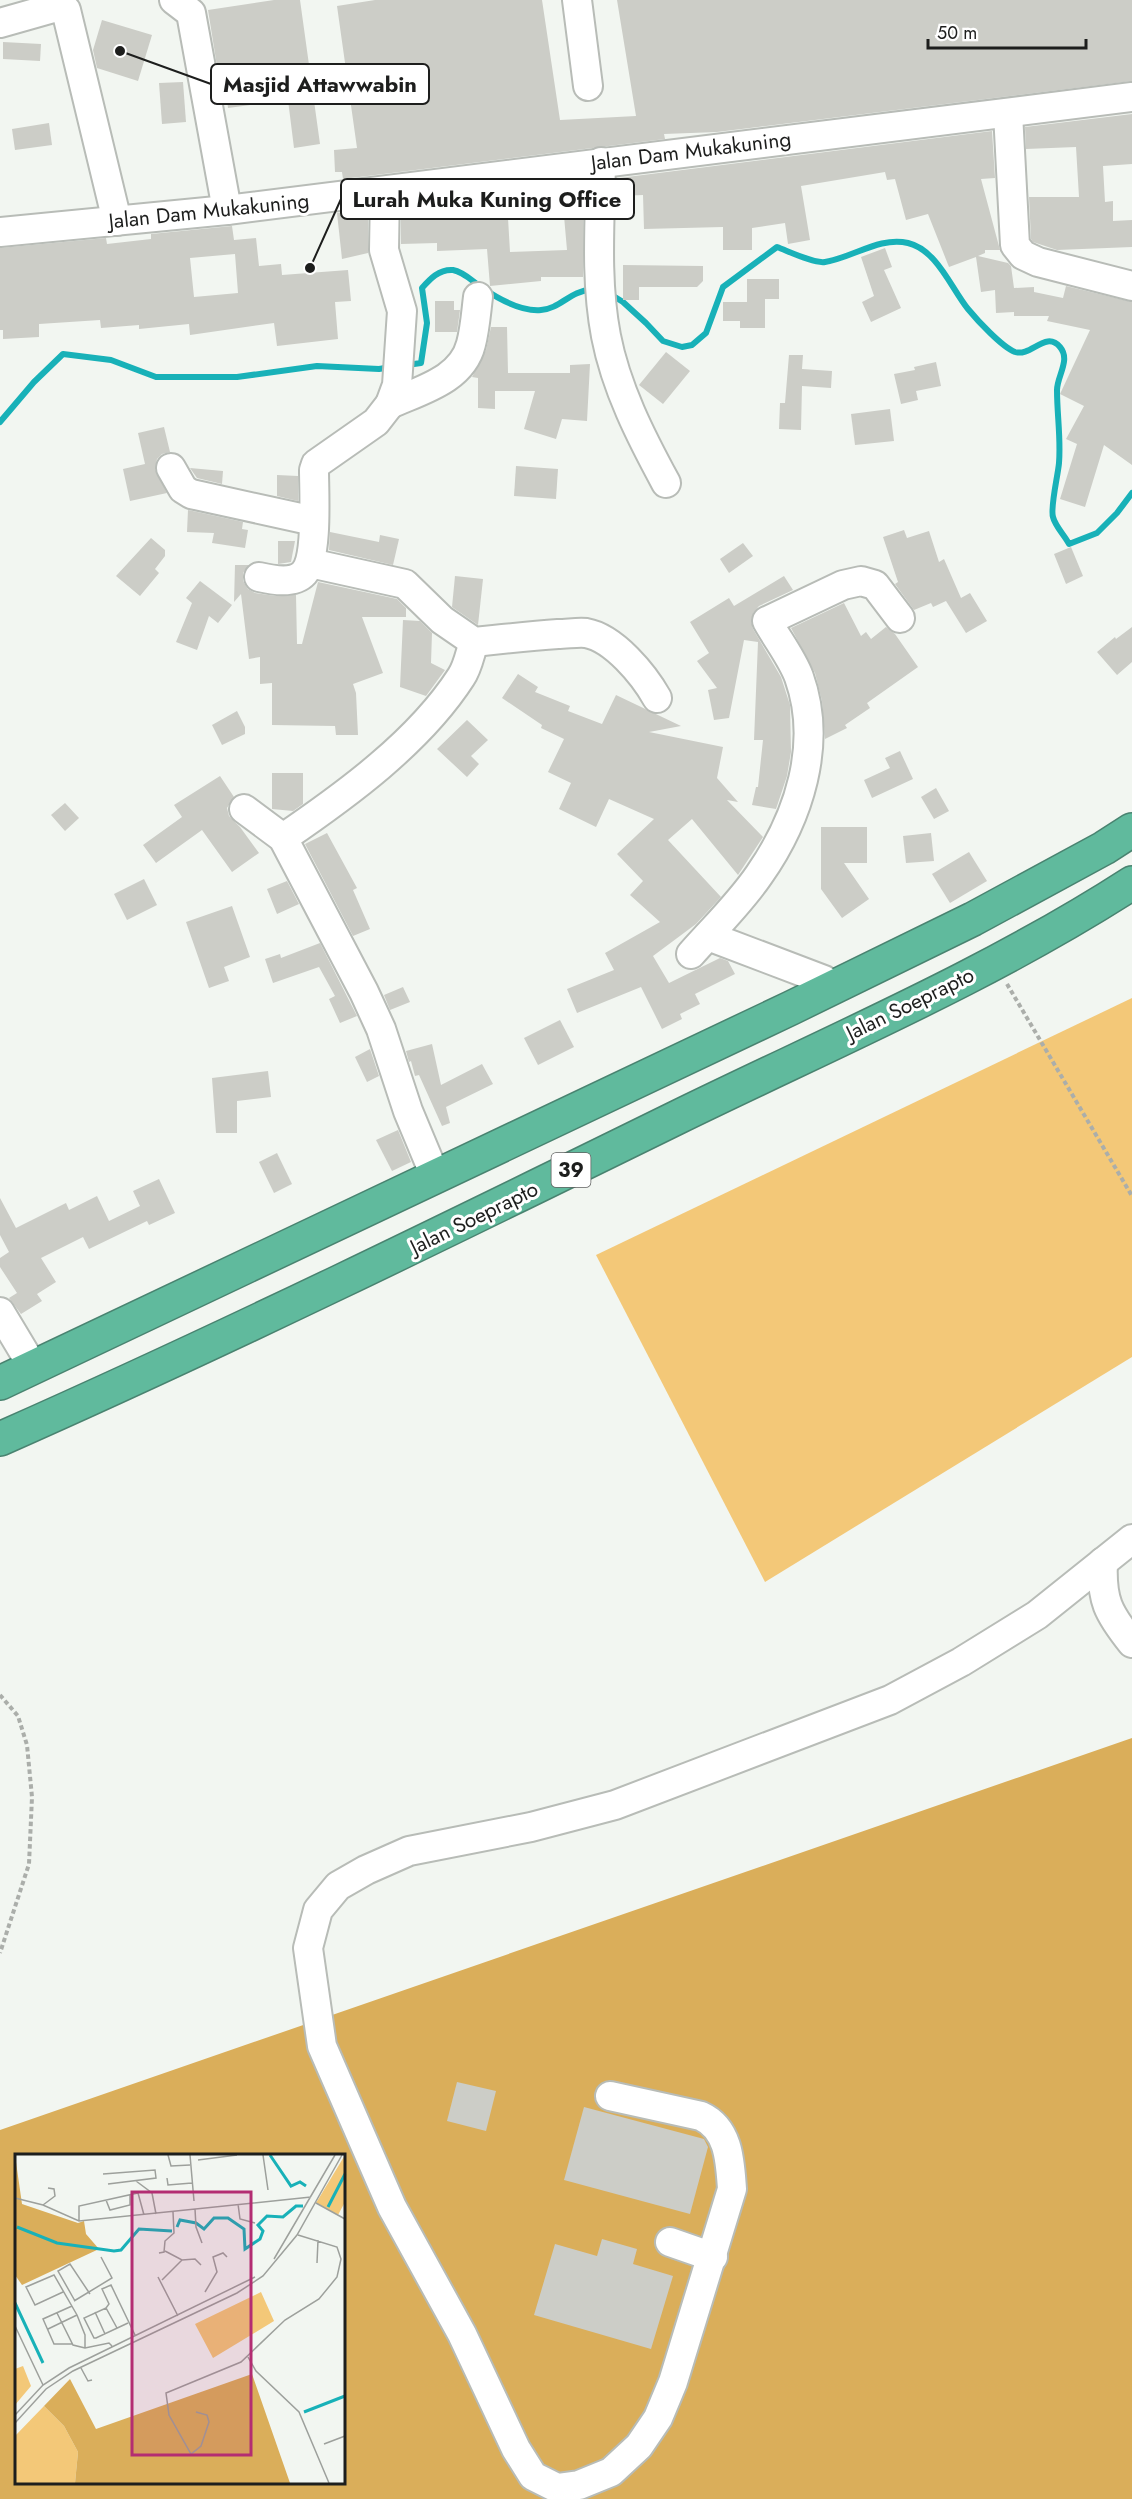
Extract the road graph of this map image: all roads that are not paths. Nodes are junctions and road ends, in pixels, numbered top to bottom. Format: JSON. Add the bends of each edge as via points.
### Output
{"nodes":[{"id":1,"x":577,"y":0,"type":"edge"},
{"id":2,"x":189,"y":4,"type":"edge"},
{"id":3,"x":0,"y":23,"type":"edge"},
{"id":4,"x":588,"y":86,"type":"dead end"},
{"id":5,"x":1132,"y":98,"type":"edge"},
{"id":6,"x":1008,"y":113,"type":"junction"},
{"id":7,"x":601,"y":162,"type":"junction"},
{"id":8,"x":385,"y":190,"type":"junction"},
{"id":9,"x":227,"y":210,"type":"junction"},
{"id":10,"x":117,"y":221,"type":"junction"},
{"id":11,"x":0,"y":232,"type":"edge"},
{"id":12,"x":1132,"y":286,"type":"edge"},
{"id":13,"x":478,"y":297,"type":"dead end"},
{"id":14,"x":396,"y":383,"type":"junction"},
{"id":15,"x":171,"y":468,"type":"dead end"},
{"id":16,"x":666,"y":483,"type":"dead end"},
{"id":17,"x":314,"y":520,"type":"junction"},
{"id":18,"x":310,"y":562,"type":"junction"},
{"id":19,"x":259,"y":577,"type":"dead end"},
{"id":20,"x":900,"y":618,"type":"dead end"},
{"id":21,"x":474,"y":642,"type":"junction"},
{"id":22,"x":657,"y":698,"type":"dead end"},
{"id":23,"x":244,"y":808,"type":"dead end"},
{"id":24,"x":1132,"y":830,"type":"edge"},
{"id":25,"x":283,"y":838,"type":"junction"},
{"id":26,"x":1132,"y":883,"type":"edge"},
{"id":27,"x":834,"y":987,"type":"junction"},
{"id":28,"x":436,"y":1178,"type":"junction"},
{"id":29,"x":0,"y":1312,"type":"edge"},
{"id":30,"x":33,"y":1367,"type":"junction"},
{"id":31,"x":0,"y":1383,"type":"edge"},
{"id":32,"x":0,"y":1439,"type":"edge"},
{"id":33,"x":1132,"y":1539,"type":"edge"},
{"id":34,"x":1103,"y":1562,"type":"junction"},
{"id":35,"x":1132,"y":1643,"type":"edge"},
{"id":36,"x":610,"y":2096,"type":"dead end"},
{"id":37,"x":670,"y":2242,"type":"dead end"},
{"id":38,"x":713,"y":2257,"type":"junction"}],
"edges":[{"from":1,"to":4,"type":"street"},
{"from":2,"to":9,"type":"street"},
{"from":3,"to":10,"type":"street","via":[[60,6],[66,10]]},
{"from":5,"to":6,"type":"street","name":"Jalan Dam Mukakuning"},
{"from":6,"to":7,"type":"street","name":"Jalan Dam Mukakuning"},
{"from":6,"to":12,"type":"street","via":[[1015,245],[1023,255],[1038,262]]},
{"from":7,"to":8,"type":"street","name":"Jalan Dam Mukakuning"},
{"from":7,"to":16,"type":"street","via":[[599,282],[610,355],[638,433]]},
{"from":8,"to":9,"type":"street","name":"Jalan Dam Mukakuning"},
{"from":8,"to":14,"type":"street","via":[[384,250],[402,311]]},
{"from":9,"to":10,"type":"street","name":"Jalan Dam Mukakuning"},
{"from":10,"to":11,"type":"street","name":"Jalan Dam Mukakuning"},
{"from":13,"to":14,"type":"street","via":[[471,345],[455,373]]},
{"from":14,"to":17,"type":"street","via":[[376,422],[316,464]]},
{"from":15,"to":17,"type":"street","via":[[183,489],[191,494]]},
{"from":17,"to":18,"type":"street"},
{"from":18,"to":19,"type":"street","via":[[303,574],[288,580]]},
{"from":18,"to":21,"type":"street","via":[[405,584],[442,620]]},
{"from":20,"to":27,"type":"street","via":[[874,585],[861,581],[843,585],[767,621],[798,676],[808,717],[808,758],[790,821],[759,875],[699,945],[824,980]]},
{"from":21,"to":22,"type":"street","via":[[595,635],[609,643],[647,680]]},
{"from":21,"to":25,"type":"street","via":[[462,676],[425,722],[340,800]]},
{"from":23,"to":25,"type":"street"},
{"from":24,"to":27,"type":"highway","number":"39","via":[[973,919]]},
{"from":25,"to":28,"type":"street","via":[[381,1029],[408,1111]]},
{"from":26,"to":32,"type":"highway","name":"Jalan Soeprapto","number":"39","via":[[1075,920],[995,963],[299,1302]]},
{"from":27,"to":28,"type":"highway","number":"39"},
{"from":28,"to":30,"type":"highway","number":"39"},
{"from":29,"to":30,"type":"street"},
{"from":30,"to":31,"type":"highway","number":"39"},
{"from":33,"to":34,"type":"street"},
{"from":34,"to":35,"type":"street","via":[[1102,1588],[1107,1605]]},
{"from":34,"to":38,"type":"street","via":[[1037,1615],[890,1700],[615,1805],[531,1827],[409,1851],[338,1886],[318,1910],[308,1948],[322,2046],[392,2207],[462,2334],[516,2449],[533,2476],[557,2488],[579,2485],[610,2472],[639,2446],[658,2418],[673,2382]]},
{"from":36,"to":38,"type":"street","via":[[714,2122],[730,2158],[732,2188]]},
{"from":37,"to":38,"type":"street"}]}
